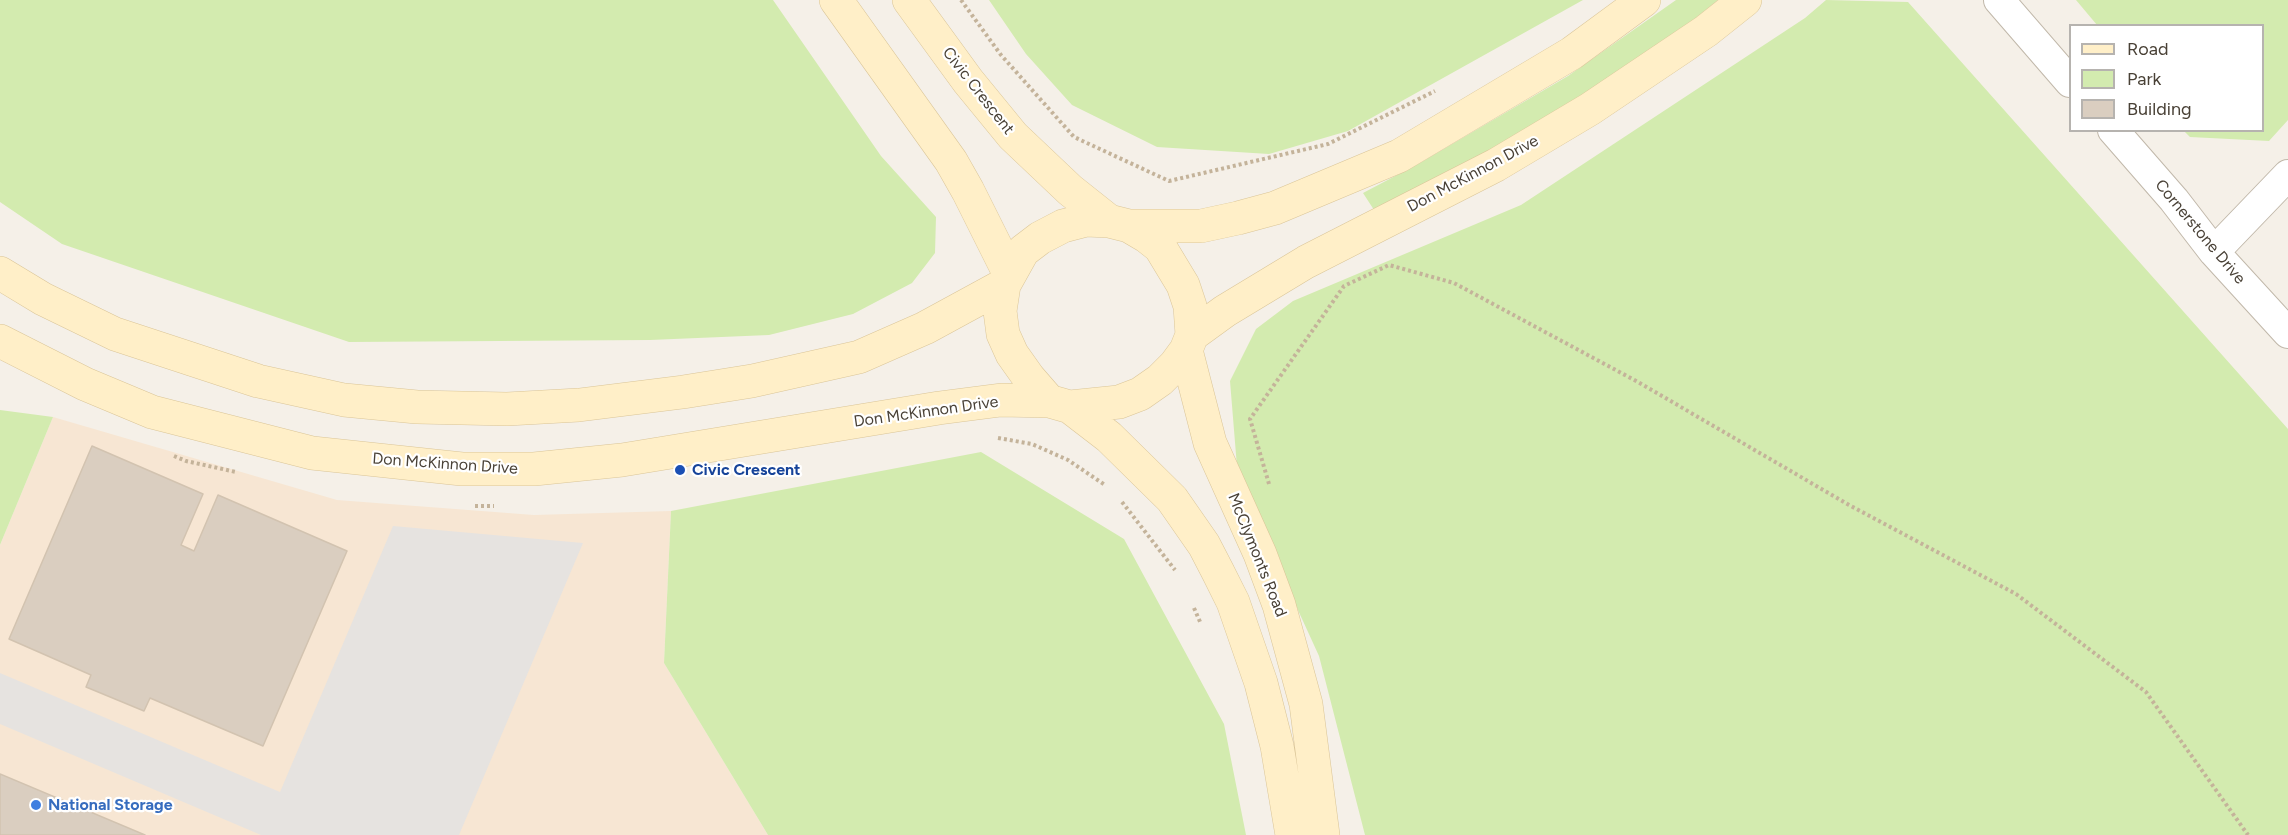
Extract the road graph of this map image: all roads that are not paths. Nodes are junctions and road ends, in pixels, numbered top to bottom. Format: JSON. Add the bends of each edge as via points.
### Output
{"nodes":[{"id":1,"x":836,"y":0,"type":"edge"},
{"id":2,"x":909,"y":0,"type":"edge"},
{"id":3,"x":1644,"y":0,"type":"edge"},
{"id":4,"x":1745,"y":0,"type":"edge"},
{"id":5,"x":1999,"y":0,"type":"edge"},
{"id":6,"x":2069,"y":81,"type":"edge"},
{"id":7,"x":2115,"y":132,"type":"edge"},
{"id":8,"x":2288,"y":175,"type":"edge"},
{"id":9,"x":1119,"y":224,"type":"junction"},
{"id":10,"x":2214,"y":252,"type":"junction"},
{"id":11,"x":0,"y":273,"type":"edge"},
{"id":12,"x":1007,"y":279,"type":"junction"},
{"id":13,"x":2288,"y":333,"type":"edge"},
{"id":14,"x":0,"y":341,"type":"edge"},
{"id":15,"x":1189,"y":342,"type":"junction"},
{"id":16,"x":1060,"y":404,"type":"junction"},
{"id":17,"x":1292,"y":835,"type":"edge"},
{"id":18,"x":1323,"y":835,"type":"edge"}],
"edges":[{"from":1,"to":12,"type":"main road","via":[[969,190]]},
{"from":2,"to":9,"type":"main road","name":"Civic Crescent","via":[[1013,136],[1070,190]]},
{"from":3,"to":9,"type":"main road","via":[[1572,53],[1399,156],[1275,208],[1238,219],[1202,226]]},
{"from":4,"to":15,"type":"main road","name":"Don McKinnon Drive","via":[[1590,109],[1496,165],[1306,262],[1233,306]]},
{"from":5,"to":6,"type":"street"},
{"from":7,"to":10,"type":"street","name":"Cornerstone Drive"},
{"from":8,"to":10,"type":"street"},
{"from":9,"to":12,"type":"main road","via":[[1086,220],[1063,225],[1023,251]]},
{"from":9,"to":15,"type":"main road","via":[[1146,236],[1160,247],[1173,266],[1190,306]]},
{"from":10,"to":13,"type":"street","name":"Cornerstone Drive"},
{"from":11,"to":12,"type":"main road","via":[[115,334],[258,381],[344,400],[507,409],[682,392],[859,357],[917,332]]},
{"from":12,"to":16,"type":"main road","via":[[1000,311],[1003,334],[1029,378]]},
{"from":14,"to":16,"type":"main road","name":"Don McKinnon Drive","via":[[152,412],[312,453],[462,469],[534,470],[611,461],[1001,400]]},
{"from":15,"to":16,"type":"main road","via":[[1160,381],[1140,394],[1094,406]]},
{"from":15,"to":18,"type":"main road","name":"McClymonts Road","via":[[1210,443],[1279,605],[1306,704]]},
{"from":16,"to":17,"type":"main road","via":[[1109,437],[1172,499],[1214,563],[1233,602],[1262,683]]}]}
